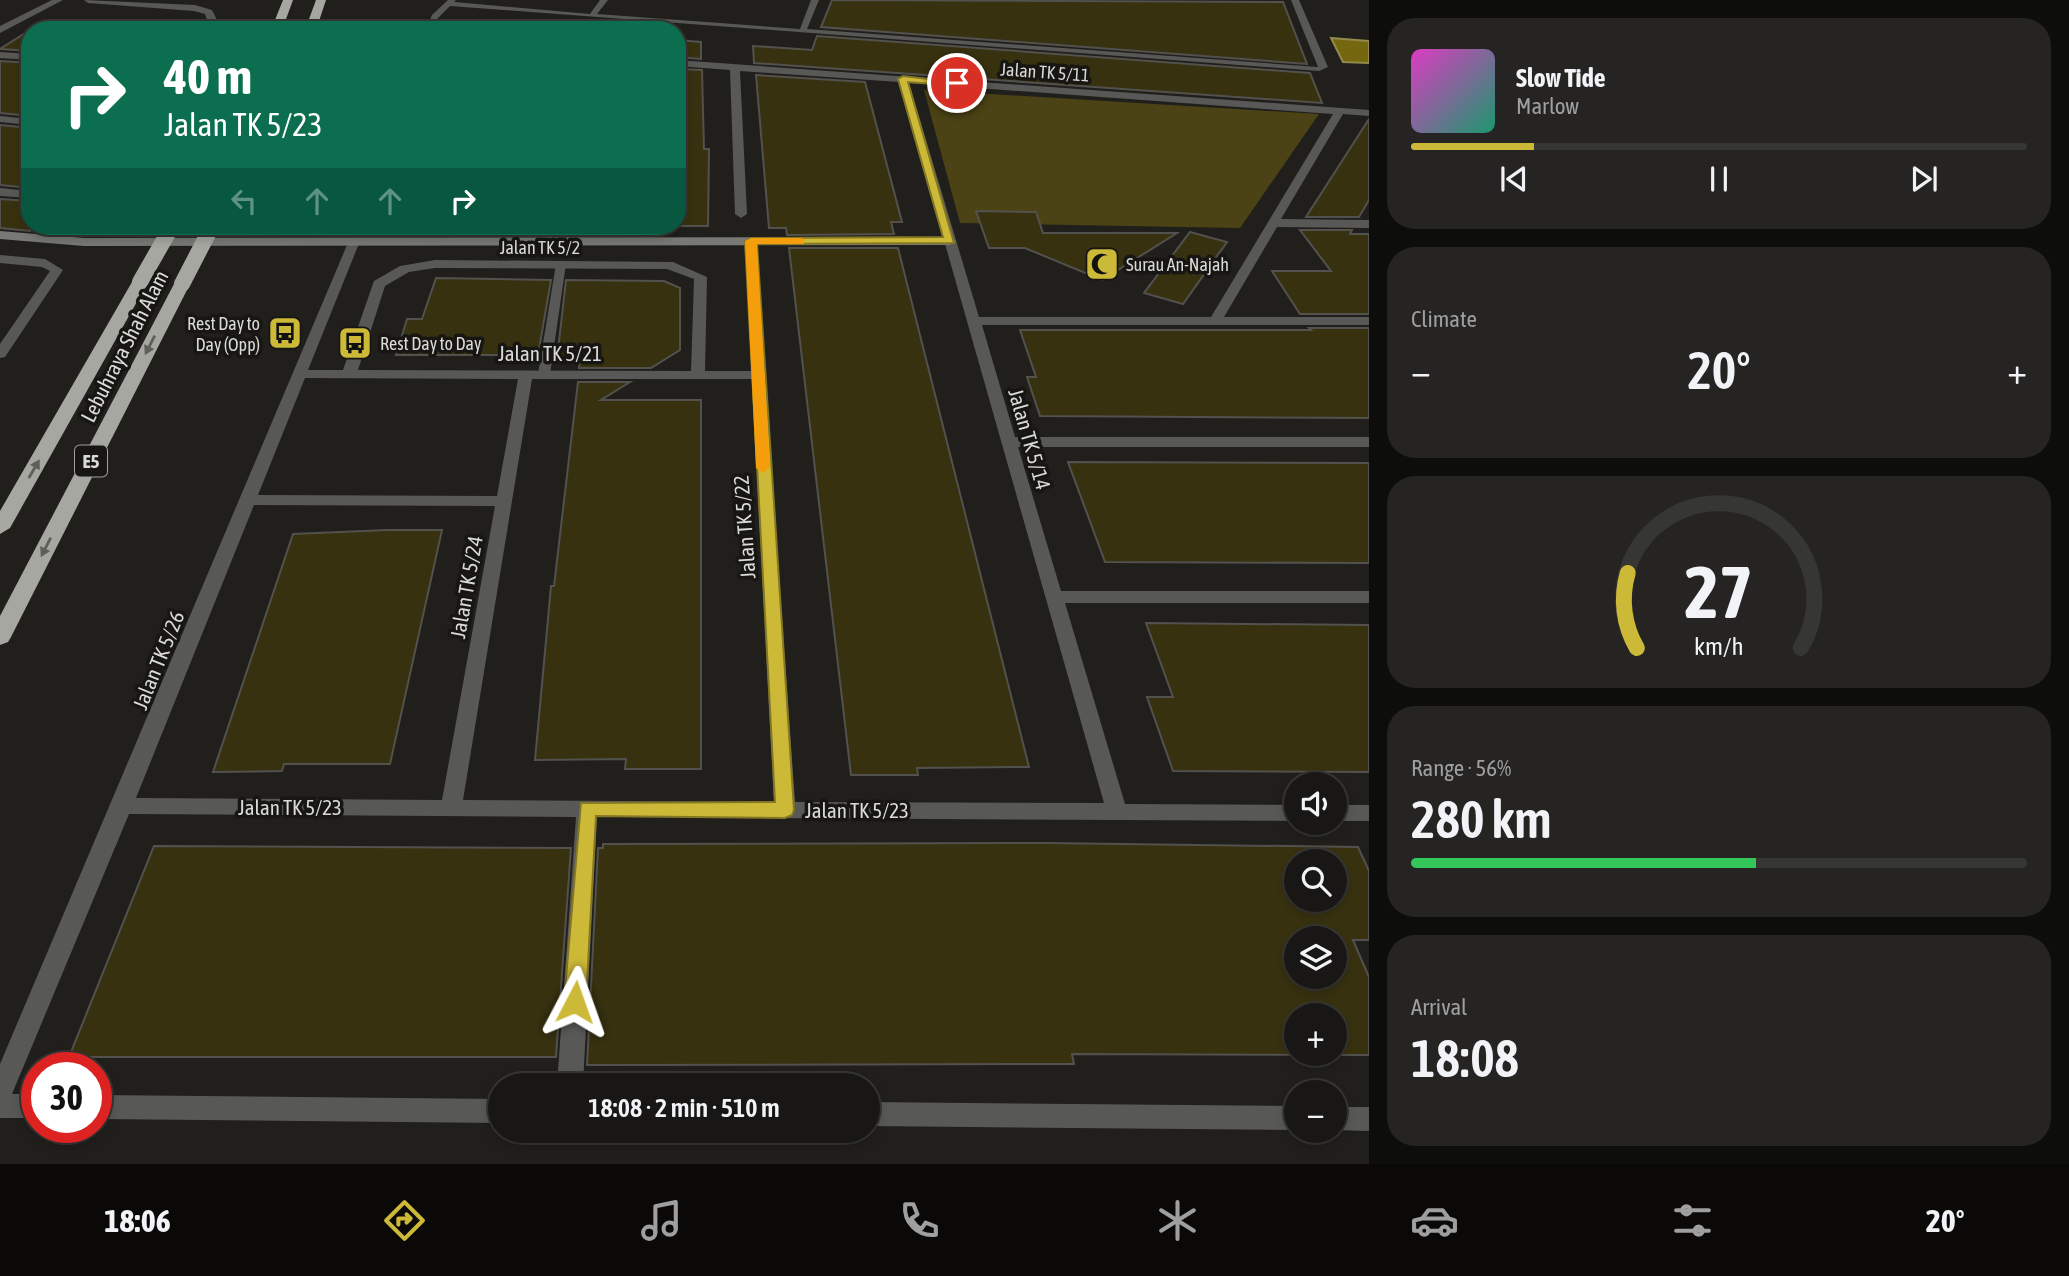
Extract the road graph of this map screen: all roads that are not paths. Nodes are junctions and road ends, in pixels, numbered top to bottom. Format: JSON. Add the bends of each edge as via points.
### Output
{"nodes":[{"id":1,"x":59,"y":0,"type":"edge"},
{"id":2,"x":88,"y":0,"type":"edge"},
{"id":3,"x":288,"y":0,"type":"edge"},
{"id":4,"x":321,"y":0,"type":"edge"},
{"id":5,"x":604,"y":0,"type":"edge"},
{"id":6,"x":815,"y":0,"type":"edge"},
{"id":7,"x":1294,"y":0,"type":"edge"},
{"id":8,"x":450,"y":2,"type":"edge"},
{"id":9,"x":592,"y":16,"type":"junction"},
{"id":10,"x":211,"y":21,"type":"edge"},
{"id":11,"x":280,"y":21,"type":"edge"},
{"id":12,"x":313,"y":21,"type":"edge"},
{"id":13,"x":433,"y":21,"type":"edge"},
{"id":14,"x":658,"y":21,"type":"edge"},
{"id":15,"x":686,"y":23,"type":"edge"},
{"id":16,"x":0,"y":30,"type":"edge"},
{"id":17,"x":802,"y":32,"type":"junction"},
{"id":18,"x":0,"y":55,"type":"edge"},
{"id":19,"x":21,"y":56,"type":"edge"},
{"id":20,"x":686,"y":64,"type":"edge"},
{"id":21,"x":735,"y":67,"type":"junction"},
{"id":22,"x":903,"y":79,"type":"junction"},
{"id":23,"x":1340,"y":111,"type":"junction"},
{"id":24,"x":1369,"y":113,"type":"edge"},
{"id":25,"x":0,"y":119,"type":"edge"},
{"id":26,"x":21,"y":121,"type":"edge"},
{"id":27,"x":0,"y":192,"type":"edge"},
{"id":28,"x":21,"y":194,"type":"edge"},
{"id":29,"x":741,"y":214,"type":"dead end"},
{"id":30,"x":1273,"y":223,"type":"junction"},
{"id":31,"x":1369,"y":224,"type":"edge"},
{"id":32,"x":0,"y":235,"type":"edge"},
{"id":33,"x":167,"y":235,"type":"edge"},
{"id":34,"x":207,"y":235,"type":"edge"},
{"id":35,"x":546,"y":235,"type":"edge"},
{"id":36,"x":354,"y":241,"type":"junction"},
{"id":37,"x":545,"y":241,"type":"junction"},
{"id":38,"x":751,"y":241,"type":"junction"},
{"id":39,"x":950,"y":241,"type":"junction"},
{"id":40,"x":0,"y":259,"type":"edge"},
{"id":41,"x":561,"y":264,"type":"junction"},
{"id":42,"x":973,"y":321,"type":"junction"},
{"id":43,"x":1215,"y":321,"type":"junction"},
{"id":44,"x":1369,"y":321,"type":"edge"},
{"id":45,"x":0,"y":354,"type":"edge"},
{"id":46,"x":301,"y":374,"type":"junction"},
{"id":47,"x":349,"y":374,"type":"junction"},
{"id":48,"x":535,"y":374,"type":"junction"},
{"id":49,"x":698,"y":375,"type":"junction"},
{"id":50,"x":757,"y":375,"type":"junction"},
{"id":51,"x":1009,"y":442,"type":"junction"},
{"id":52,"x":1369,"y":442,"type":"edge"},
{"id":53,"x":249,"y":500,"type":"junction"},
{"id":54,"x":504,"y":501,"type":"junction"},
{"id":55,"x":0,"y":528,"type":"edge"},
{"id":56,"x":1055,"y":597,"type":"junction"},
{"id":57,"x":1369,"y":597,"type":"edge"},
{"id":58,"x":0,"y":637,"type":"edge"},
{"id":59,"x":122,"y":806,"type":"junction"},
{"id":60,"x":451,"y":808,"type":"junction"},
{"id":61,"x":587,"y":809,"type":"junction"},
{"id":62,"x":785,"y":810,"type":"junction"},
{"id":63,"x":1117,"y":812,"type":"junction"},
{"id":64,"x":1284,"y":813,"type":"edge"},
{"id":65,"x":1347,"y":813,"type":"edge"},
{"id":66,"x":1369,"y":813,"type":"edge"},
{"id":67,"x":571,"y":1073,"type":"edge"},
{"id":68,"x":0,"y":1093,"type":"edge"},
{"id":69,"x":0,"y":1106,"type":"edge"},
{"id":70,"x":21,"y":1106,"type":"edge"},
{"id":71,"x":112,"y":1107,"type":"edge"},
{"id":72,"x":488,"y":1111,"type":"edge"},
{"id":73,"x":880,"y":1114,"type":"edge"},
{"id":74,"x":1284,"y":1118,"type":"edge"},
{"id":75,"x":1347,"y":1119,"type":"edge"},
{"id":76,"x":1369,"y":1119,"type":"edge"}],
"edges":[{"from":1,"to":16,"type":"street"},
{"from":2,"to":10,"type":"street","via":[[195,8],[209,12]]},
{"from":3,"to":11,"type":"highway"},
{"from":4,"to":12,"type":"highway"},
{"from":5,"to":9,"type":"lane"},
{"from":6,"to":17,"type":"lane"},
{"from":7,"to":17,"type":"lane","via":[[1324,67]]},
{"from":8,"to":9,"type":"lane"},
{"from":8,"to":13,"type":"lane"},
{"from":9,"to":14,"type":"lane"},
{"from":15,"to":17,"type":"lane"},
{"from":18,"to":19,"type":"street"},
{"from":20,"to":21,"type":"street","name":"Jalan TK 5/11"},
{"from":21,"to":22,"type":"street","name":"Jalan TK 5/11"},
{"from":21,"to":29,"type":"street"},
{"from":22,"to":23,"type":"street","name":"Jalan TK 5/11"},
{"from":22,"to":39,"type":"street","name":"Jalan TK 5/14"},
{"from":23,"to":24,"type":"street","name":"Jalan TK 5/11"},
{"from":23,"to":30,"type":"street"},
{"from":25,"to":26,"type":"street"},
{"from":27,"to":28,"type":"street"},
{"from":30,"to":31,"type":"street"},
{"from":30,"to":43,"type":"street"},
{"from":32,"to":36,"type":"street","via":[[84,242]]},
{"from":55,"to":33,"type":"highway","name":"Lebuhraya Shah Alam","number":"E5","one_way":true,"bridge":true},
{"from":34,"to":58,"type":"highway","name":"Lebuhraya Shah Alam","number":"E5","one_way":true,"bridge":true},
{"from":35,"to":37,"type":"street"},
{"from":36,"to":37,"type":"street"},
{"from":36,"to":46,"type":"street","name":"Jalan TK 5/26"},
{"from":37,"to":38,"type":"street"},
{"from":38,"to":39,"type":"street"},
{"from":38,"to":50,"type":"street","name":"Jalan TK 5/22"},
{"from":39,"to":42,"type":"street","name":"Jalan TK 5/14"},
{"from":40,"to":45,"type":"street","via":[[45,263],[57,270]]},
{"from":41,"to":47,"type":"street","name":"Jalan TK 5/2","via":[[435,264],[390,274],[379,284]]},
{"from":41,"to":48,"type":"lane"},
{"from":41,"to":49,"type":"street","name":"Jalan TK 5/2","via":[[668,265],[701,277]]},
{"from":42,"to":43,"type":"street"},
{"from":42,"to":51,"type":"street","name":"Jalan TK 5/14"},
{"from":43,"to":44,"type":"street"},
{"from":46,"to":47,"type":"street","name":"Jalan TK 5/21"},
{"from":46,"to":53,"type":"street","name":"Jalan TK 5/26"},
{"from":47,"to":48,"type":"street","name":"Jalan TK 5/21"},
{"from":48,"to":49,"type":"street","name":"Jalan TK 5/21"},
{"from":48,"to":54,"type":"street","name":"Jalan TK 5/24"},
{"from":49,"to":50,"type":"street","name":"Jalan TK 5/21"},
{"from":50,"to":62,"type":"street","name":"Jalan TK 5/22"},
{"from":51,"to":52,"type":"street"},
{"from":51,"to":56,"type":"street","name":"Jalan TK 5/14"},
{"from":53,"to":54,"type":"street"},
{"from":53,"to":59,"type":"street","name":"Jalan TK 5/26"},
{"from":54,"to":60,"type":"street","name":"Jalan TK 5/24"},
{"from":56,"to":57,"type":"street"},
{"from":56,"to":63,"type":"street","name":"Jalan TK 5/14"},
{"from":59,"to":60,"type":"street","name":"Jalan TK 5/23"},
{"from":59,"to":68,"type":"street","name":"Jalan TK 5/26"},
{"from":60,"to":61,"type":"street","name":"Jalan TK 5/23"},
{"from":61,"to":62,"type":"street","name":"Jalan TK 5/23"},
{"from":61,"to":67,"type":"street"},
{"from":62,"to":63,"type":"street","name":"Jalan TK 5/23"},
{"from":63,"to":64,"type":"street","name":"Jalan TK 5/23"},
{"from":65,"to":66,"type":"street"},
{"from":69,"to":70,"type":"street"},
{"from":71,"to":72,"type":"street"},
{"from":73,"to":74,"type":"street"},
{"from":75,"to":76,"type":"street"}]}
